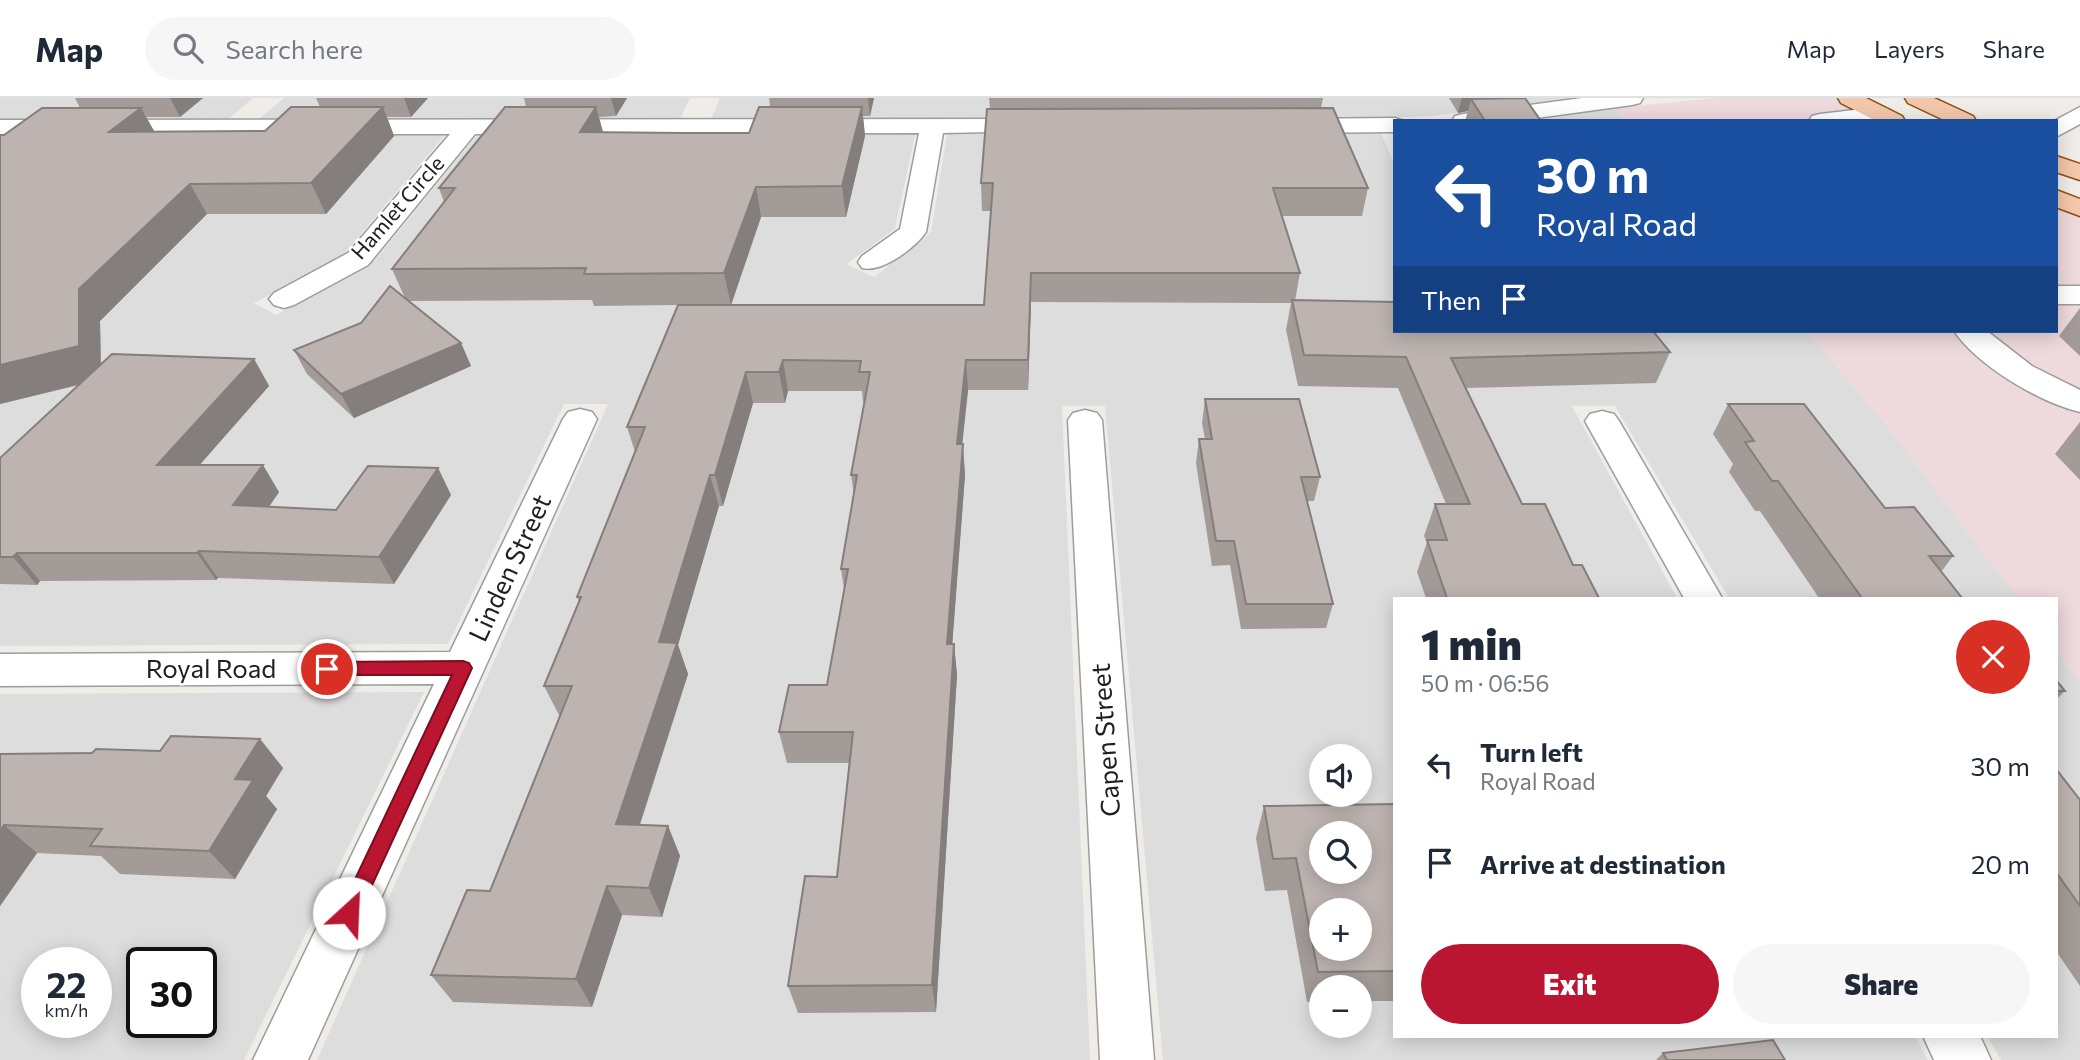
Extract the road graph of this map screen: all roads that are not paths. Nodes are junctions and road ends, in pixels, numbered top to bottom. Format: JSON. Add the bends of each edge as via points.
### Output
{"nodes":[{"id":1,"x":1632,"y":98,"type":"edge"},
{"id":2,"x":1849,"y":98,"type":"edge"},
{"id":3,"x":1916,"y":98,"type":"edge"},
{"id":4,"x":260,"y":105,"type":"dead end"},
{"id":5,"x":2080,"y":114,"type":"edge"},
{"id":6,"x":1887,"y":117,"type":"edge"},
{"id":7,"x":1478,"y":119,"type":"edge"},
{"id":8,"x":1854,"y":119,"type":"edge"},
{"id":9,"x":1961,"y":119,"type":"edge"},
{"id":10,"x":1058,"y":126,"type":"edge"},
{"id":11,"x":1267,"y":126,"type":"edge"},
{"id":12,"x":0,"y":127,"type":"edge"},
{"id":13,"x":234,"y":127,"type":"junction"},
{"id":14,"x":468,"y":127,"type":"junction"},
{"id":15,"x":932,"y":127,"type":"junction"},
{"id":16,"x":1393,"y":127,"type":"edge"},
{"id":17,"x":2058,"y":129,"type":"edge"},
{"id":18,"x":2058,"y":164,"type":"edge"},
{"id":19,"x":2080,"y":173,"type":"edge"},
{"id":20,"x":872,"y":262,"type":"dead end"},
{"id":21,"x":2058,"y":295,"type":"edge"},
{"id":22,"x":2080,"y":295,"type":"edge"},
{"id":23,"x":284,"y":299,"type":"dead end"},
{"id":24,"x":1971,"y":333,"type":"edge"},
{"id":25,"x":2080,"y":402,"type":"edge"},
{"id":26,"x":580,"y":419,"type":"dead end"},
{"id":27,"x":1084,"y":421,"type":"dead end"},
{"id":28,"x":1602,"y":421,"type":"dead end"},
{"id":29,"x":1702,"y":597,"type":"edge"},
{"id":30,"x":463,"y":668,"type":"junction"},
{"id":31,"x":0,"y":670,"type":"edge"},
{"id":32,"x":1951,"y":1038,"type":"edge"},
{"id":33,"x":280,"y":1060,"type":"edge"},
{"id":34,"x":1128,"y":1060,"type":"edge"},
{"id":35,"x":1964,"y":1060,"type":"edge"}],
"edges":[{"from":1,"to":7,"type":"street"},
{"from":2,"to":6,"type":"main road"},
{"from":3,"to":9,"type":"main road"},
{"from":4,"to":13,"type":"street"},
{"from":5,"to":17,"type":"street"},
{"from":6,"to":8,"type":"street"},
{"from":10,"to":15,"type":"street"},
{"from":11,"to":16,"type":"street"},
{"from":12,"to":13,"type":"street"},
{"from":13,"to":14,"type":"street"},
{"from":14,"to":15,"type":"street","via":[[696,117]]},
{"from":14,"to":23,"type":"street","name":"Hamlet Circle","via":[[358,259]]},
{"from":15,"to":20,"type":"street","via":[[913,232]]},
{"from":18,"to":19,"type":"main road"},
{"from":21,"to":22,"type":"street"},
{"from":24,"to":25,"type":"street","via":[[2028,379]]},
{"from":26,"to":30,"type":"street","name":"Linden Street"},
{"from":27,"to":34,"type":"street","name":"Capen Street"},
{"from":28,"to":29,"type":"street"},
{"from":30,"to":31,"type":"street","name":"Royal Road"},
{"from":30,"to":33,"type":"street","name":"Linden Street"},
{"from":32,"to":35,"type":"street"}]}
